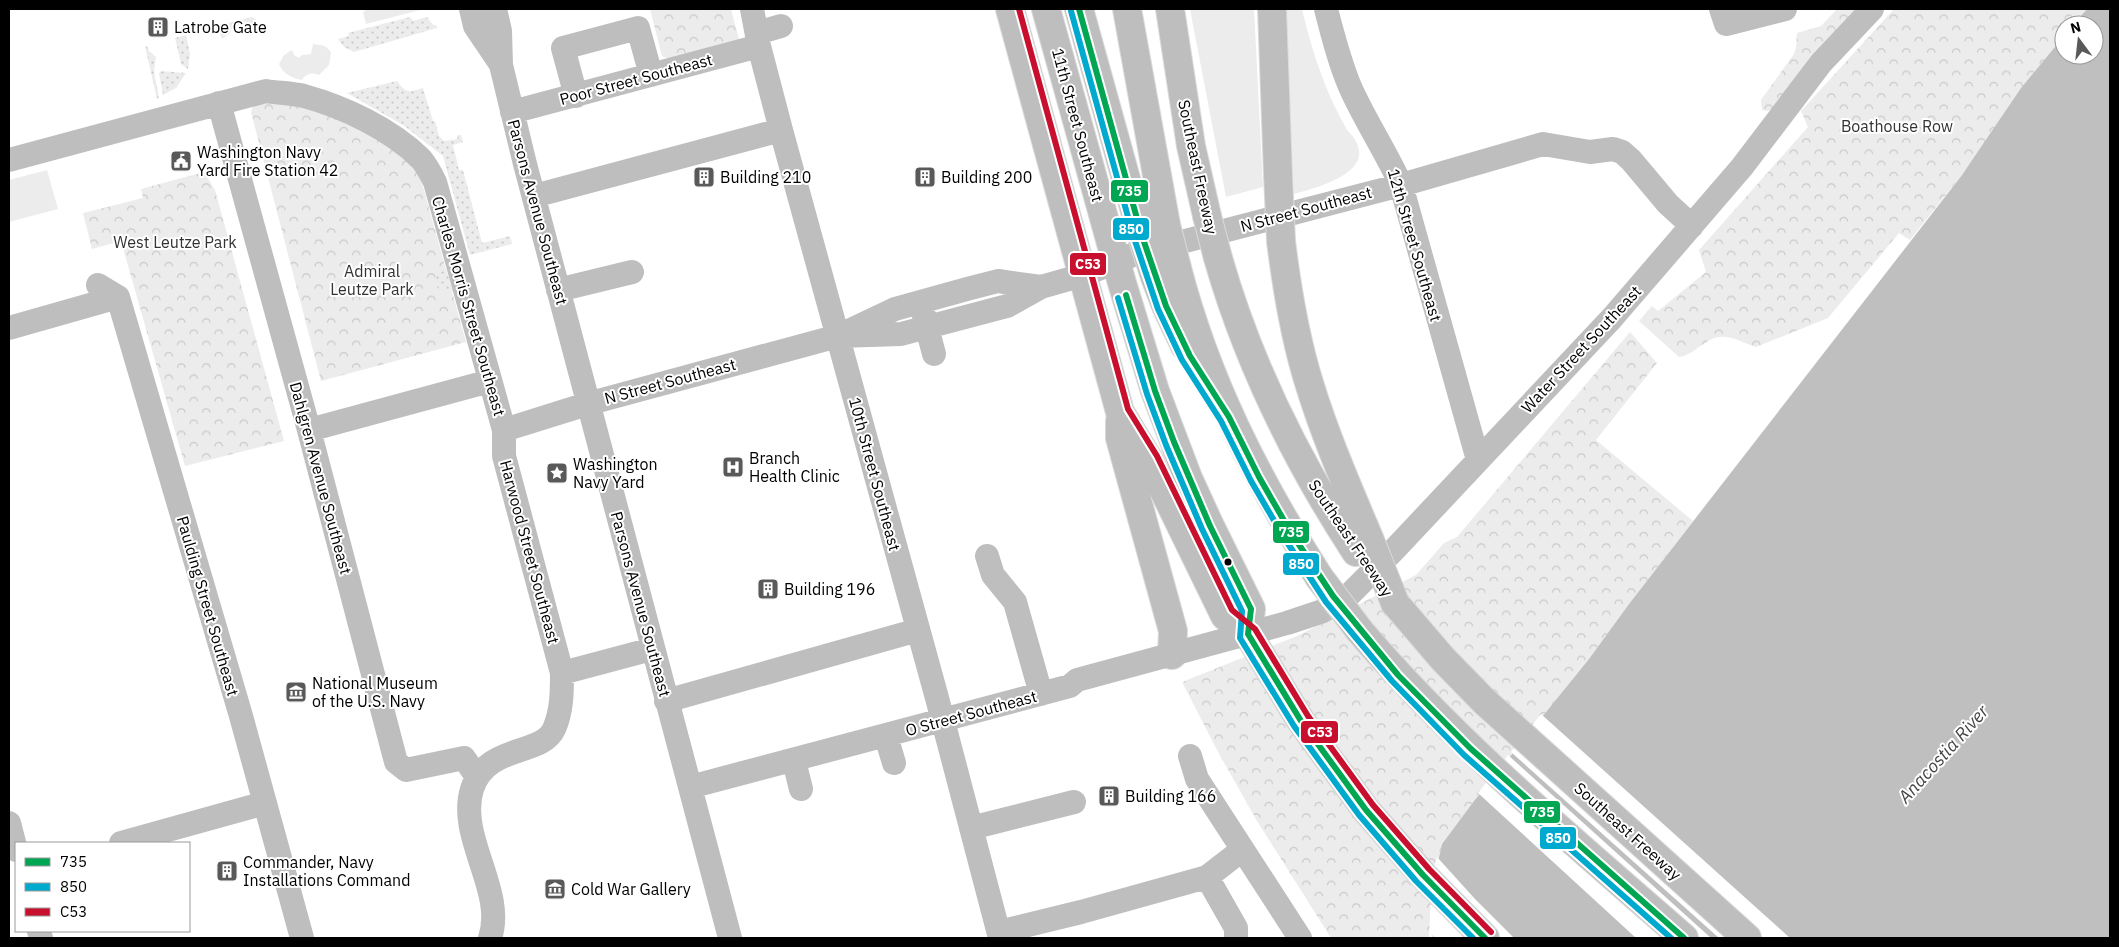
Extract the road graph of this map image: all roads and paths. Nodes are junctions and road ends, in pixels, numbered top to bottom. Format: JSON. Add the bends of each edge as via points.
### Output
{"nodes":[{"id":1,"x":472,"y":9,"type":"edge"},
{"id":2,"x":495,"y":9,"type":"edge"},
{"id":3,"x":752,"y":9,"type":"edge"},
{"id":4,"x":1010,"y":9,"type":"edge"},
{"id":5,"x":1046,"y":9,"type":"edge"},
{"id":6,"x":1079,"y":9,"type":"edge"},
{"id":7,"x":1127,"y":9,"type":"edge"},
{"id":8,"x":1170,"y":9,"type":"edge"},
{"id":9,"x":1272,"y":9,"type":"edge"},
{"id":10,"x":1326,"y":9,"type":"edge"},
{"id":11,"x":1721,"y":9,"type":"edge"},
{"id":12,"x":1785,"y":9,"type":"edge"},
{"id":13,"x":1872,"y":9,"type":"edge"},
{"id":14,"x":781,"y":26,"type":"dead end"},
{"id":15,"x":758,"y":39,"type":"junction"},
{"id":16,"x":501,"y":65,"type":"junction"},
{"id":17,"x":651,"y":75,"type":"junction"},
{"id":18,"x":576,"y":96,"type":"junction"},
{"id":19,"x":219,"y":103,"type":"junction"},
{"id":20,"x":512,"y":112,"type":"junction"},
{"id":21,"x":781,"y":130,"type":"junction"},
{"id":22,"x":9,"y":160,"type":"edge"},
{"id":23,"x":1401,"y":185,"type":"junction"},
{"id":24,"x":534,"y":196,"type":"junction"},
{"id":25,"x":1692,"y":226,"type":"junction"},
{"id":26,"x":1153,"y":229,"type":"junction"},
{"id":27,"x":1116,"y":262,"type":"junction"},
{"id":28,"x":632,"y":272,"type":"dead end"},
{"id":29,"x":1083,"y":275,"type":"junction"},
{"id":30,"x":1040,"y":287,"type":"junction"},
{"id":31,"x":558,"y":290,"type":"junction"},
{"id":32,"x":921,"y":301,"type":"junction"},
{"id":33,"x":927,"y":327,"type":"junction"},
{"id":34,"x":9,"y":328,"type":"edge"},
{"id":35,"x":838,"y":336,"type":"junction"},
{"id":36,"x":934,"y":354,"type":"dead end"},
{"id":37,"x":490,"y":381,"type":"junction"},
{"id":38,"x":587,"y":404,"type":"junction"},
{"id":39,"x":1120,"y":412,"type":"junction"},
{"id":40,"x":309,"y":430,"type":"junction"},
{"id":41,"x":504,"y":430,"type":"junction"},
{"id":42,"x":1478,"y":460,"type":"junction"},
{"id":43,"x":1362,"y":545,"type":"junction"},
{"id":44,"x":987,"y":556,"type":"dead end"},
{"id":45,"x":918,"y":630,"type":"junction"},
{"id":46,"x":1248,"y":634,"type":"junction"},
{"id":47,"x":652,"y":649,"type":"junction"},
{"id":48,"x":1172,"y":655,"type":"junction"},
{"id":49,"x":562,"y":673,"type":"junction"},
{"id":50,"x":1041,"y":694,"type":"junction"},
{"id":51,"x":666,"y":701,"type":"junction"},
{"id":52,"x":943,"y":720,"type":"junction"},
{"id":53,"x":886,"y":736,"type":"junction"},
{"id":54,"x":1190,"y":756,"type":"dead end"},
{"id":55,"x":794,"y":760,"type":"junction"},
{"id":56,"x":894,"y":763,"type":"dead end"},
{"id":57,"x":477,"y":777,"type":"junction"},
{"id":58,"x":690,"y":787,"type":"junction"},
{"id":59,"x":801,"y":789,"type":"dead end"},
{"id":60,"x":1074,"y":802,"type":"dead end"},
{"id":61,"x":265,"y":803,"type":"junction"},
{"id":62,"x":9,"y":823,"type":"edge"},
{"id":63,"x":971,"y":828,"type":"junction"},
{"id":64,"x":125,"y":842,"type":"edge"},
{"id":65,"x":15,"y":846,"type":"edge"},
{"id":66,"x":1242,"y":850,"type":"junction"},
{"id":67,"x":1610,"y":873,"type":"junction"},
{"id":68,"x":1207,"y":877,"type":"junction"},
{"id":69,"x":999,"y":935,"type":"edge"},
{"id":70,"x":302,"y":938,"type":"edge"},
{"id":71,"x":490,"y":938,"type":"edge"},
{"id":72,"x":730,"y":938,"type":"edge"},
{"id":73,"x":1236,"y":938,"type":"edge"},
{"id":74,"x":1300,"y":938,"type":"edge"},
{"id":75,"x":1485,"y":938,"type":"edge"},
{"id":76,"x":1667,"y":938,"type":"edge"},
{"id":77,"x":1684,"y":938,"type":"edge"},
{"id":78,"x":1747,"y":938,"type":"edge"}],
"edges":[{"from":1,"to":16,"type":"street","name":"Parsons Avenue Southeast","via":[[476,26]]},
{"from":2,"to":16,"type":"street","name":"Parsons Avenue Southeast","via":[[500,31]]},
{"from":3,"to":15,"type":"street","name":"10th Street Southeast"},
{"from":4,"to":29,"type":"main road"},
{"from":5,"to":27,"type":"main road","name":"11th Street Southeast"},
{"from":6,"to":26,"type":"main road"},
{"from":7,"to":26,"type":"main road"},
{"from":8,"to":43,"type":"main road","name":"Southeast Freeway","bridge":true,"via":[[1207,216],[1240,327],[1279,418],[1326,505]]},
{"from":9,"to":43,"type":"main road","bridge":true,"via":[[1281,241],[1294,323],[1309,384]]},
{"from":10,"to":23,"type":"street","name":"12th Street Southeast","via":[[1351,89]]},
{"from":11,"to":12,"type":"street","via":[[1726,24]]},
{"from":13,"to":25,"type":"street","name":"Water Street Southeast","via":[[1821,63],[1742,167]]},
{"from":14,"to":15,"type":"street","name":"Poor Street Southeast"},
{"from":15,"to":17,"type":"street","name":"Poor Street Southeast"},
{"from":15,"to":21,"type":"street","name":"10th Street Southeast"},
{"from":16,"to":20,"type":"street","name":"Parsons Avenue Southeast"},
{"from":17,"to":18,"type":"street","name":"Poor Street Southeast"},
{"from":17,"to":18,"type":"street","via":[[638,28],[591,40],[563,48]]},
{"from":18,"to":20,"type":"street","name":"Poor Street Southeast"},
{"from":19,"to":22,"type":"street","name":"Charles Morris Street Southeast"},
{"from":19,"to":37,"type":"street","name":"Charles Morris Street Southeast","via":[[266,91],[302,96],[368,122],[422,160],[435,182]]},
{"from":19,"to":40,"type":"street","name":"Dahlgren Avenue Southeast"},
{"from":20,"to":24,"type":"street","name":"Parsons Avenue Southeast"},
{"from":21,"to":24,"type":"street"},
{"from":21,"to":35,"type":"street","name":"10th Street Southeast"},
{"from":23,"to":25,"type":"street","name":"N Street Southeast","via":[[1543,144],[1590,152],[1613,149],[1631,160],[1668,204]]},
{"from":23,"to":27,"type":"street","name":"N Street Southeast","via":[[1135,254]]},
{"from":23,"to":42,"type":"street","name":"12th Street Southeast"},
{"from":24,"to":31,"type":"street","name":"Parsons Avenue Southeast"},
{"from":25,"to":42,"type":"street","name":"Water Street Southeast","via":[[1612,318]]},
{"from":26,"to":67,"type":"main road","bridge":true,"via":[[1166,273],[1229,417],[1275,506],[1319,577],[1359,630],[1419,698]]},
{"from":27,"to":29,"type":"street","name":"N Street Southeast"},
{"from":27,"to":46,"type":"main road","name":"11th Street Southeast","via":[[1174,442],[1251,609]]},
{"from":28,"to":31,"type":"street"},
{"from":29,"to":30,"type":"street","name":"N Street Southeast"},
{"from":29,"to":39,"type":"main road"},
{"from":30,"to":32,"type":"street","name":"N Street Southeast","via":[[998,281]]},
{"from":30,"to":33,"type":"street","name":"N Street Southeast","via":[[1007,306]]},
{"from":31,"to":38,"type":"street","name":"Parsons Avenue Southeast"},
{"from":32,"to":33,"type":"street"},
{"from":32,"to":35,"type":"street","name":"N Street Southeast","via":[[895,309]]},
{"from":33,"to":35,"type":"street","name":"N Street Southeast","via":[[900,334]]},
{"from":33,"to":36,"type":"street"},
{"from":34,"to":61,"type":"street","name":"Paulding Street Southeast","via":[[108,291],[170,478]]},
{"from":35,"to":38,"type":"street","name":"N Street Southeast"},
{"from":35,"to":45,"type":"street","name":"10th Street Southeast"},
{"from":37,"to":40,"type":"street"},
{"from":37,"to":41,"type":"street","name":"Charles Morris Street Southeast"},
{"from":38,"to":41,"type":"street","name":"N Street Southeast"},
{"from":38,"to":47,"type":"street","name":"Parsons Avenue Southeast"},
{"from":39,"to":46,"type":"main road","via":[[1149,460],[1225,616]]},
{"from":39,"to":48,"type":"main road","via":[[1120,438],[1172,631]]},
{"from":40,"to":57,"type":"street","name":"Dahlgren Avenue Southeast","via":[[396,762],[406,770],[464,758]]},
{"from":41,"to":49,"type":"street","name":"Harwood Street Southeast","via":[[504,456]]},
{"from":42,"to":46,"type":"street","name":"Water Street Southeast","via":[[1347,597],[1307,617]]},
{"from":43,"to":78,"type":"main road","name":"Southeast Freeway","bridge":true,"via":[[1395,603],[1443,659],[1500,715]]},
{"from":44,"to":50,"type":"street","via":[[993,575],[1015,602]]},
{"from":45,"to":51,"type":"street"},
{"from":45,"to":52,"type":"street","name":"10th Street Southeast"},
{"from":46,"to":48,"type":"street","name":"O Street Southeast"},
{"from":46,"to":75,"type":"main road","via":[[1292,707],[1366,810],[1423,875]]},
{"from":47,"to":49,"type":"street"},
{"from":47,"to":51,"type":"street","name":"Parsons Avenue Southeast"},
{"from":48,"to":50,"type":"street","name":"O Street Southeast","via":[[1077,680],[1070,686]]},
{"from":49,"to":57,"type":"street","name":"Harwood Street Southeast","via":[[562,705],[554,731],[538,744],[496,760]]},
{"from":50,"to":52,"type":"street","name":"O Street Southeast"},
{"from":51,"to":58,"type":"street","name":"Parsons Avenue Southeast"},
{"from":52,"to":53,"type":"street","name":"O Street Southeast"},
{"from":52,"to":63,"type":"street","name":"10th Street Southeast"},
{"from":53,"to":55,"type":"street","name":"O Street Southeast"},
{"from":53,"to":56,"type":"street"},
{"from":54,"to":66,"type":"street","via":[[1197,779]]},
{"from":55,"to":58,"type":"street","name":"O Street Southeast"},
{"from":55,"to":59,"type":"street"},
{"from":57,"to":71,"type":"street","via":[[470,799],[470,818],[494,913]]},
{"from":58,"to":72,"type":"street","name":"Parsons Avenue Southeast"},
{"from":60,"to":63,"type":"street"},
{"from":61,"to":64,"type":"street"},
{"from":61,"to":70,"type":"street","name":"Paulding Street Southeast"},
{"from":62,"to":65,"type":"street"},
{"from":63,"to":69,"type":"street","name":"10th Street Southeast"},
{"from":66,"to":68,"type":"street"},
{"from":66,"to":74,"type":"street"},
{"from":67,"to":76,"type":"main road"},
{"from":67,"to":77,"type":"main road"},
{"from":68,"to":69,"type":"street"},
{"from":68,"to":73,"type":"street","via":[[1236,928]]}]}
